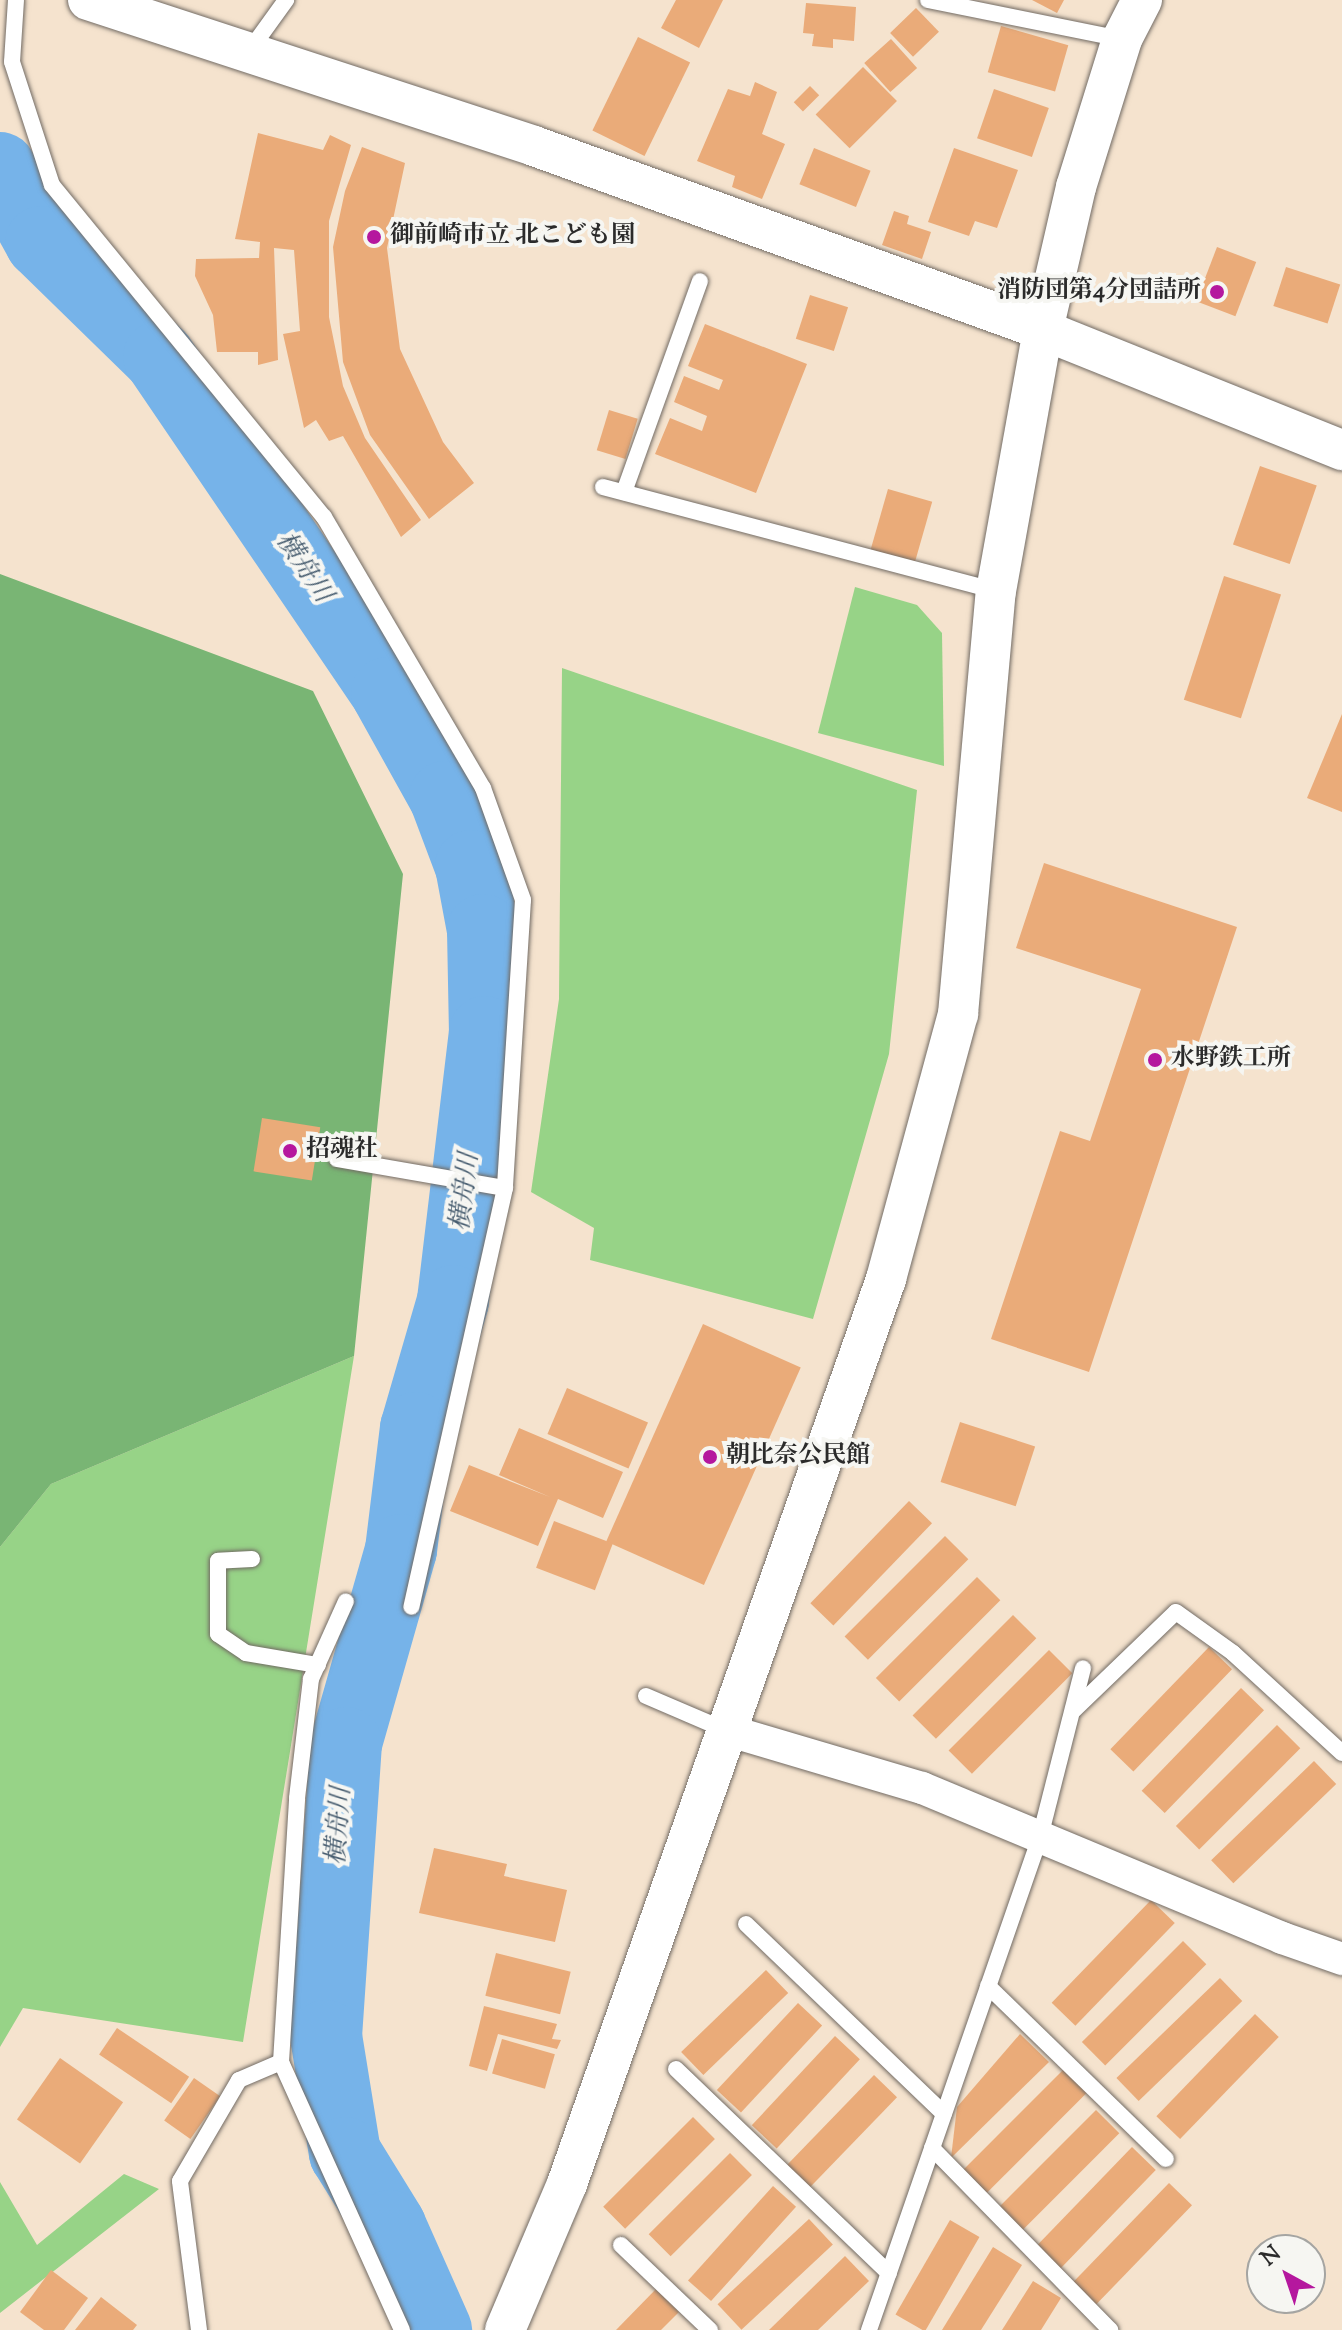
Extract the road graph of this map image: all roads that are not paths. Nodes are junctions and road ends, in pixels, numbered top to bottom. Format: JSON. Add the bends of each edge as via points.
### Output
{"nodes":[{"id":1,"x":16,"y":0,"type":"edge"},
{"id":2,"x":88,"y":0,"type":"edge"},
{"id":3,"x":286,"y":0,"type":"edge"},
{"id":4,"x":928,"y":0,"type":"edge"},
{"id":5,"x":1142,"y":0,"type":"edge"},
{"id":6,"x":1122,"y":39,"type":"junction"},
{"id":7,"x":250,"y":50,"type":"junction"},
{"id":8,"x":700,"y":281,"type":"dead end"},
{"id":9,"x":1043,"y":330,"type":"junction"},
{"id":10,"x":1342,"y":450,"type":"edge"},
{"id":11,"x":603,"y":487,"type":"dead end"},
{"id":12,"x":624,"y":492,"type":"junction"},
{"id":13,"x":996,"y":591,"type":"junction"},
{"id":14,"x":337,"y":1159,"type":"dead end"},
{"id":15,"x":505,"y":1188,"type":"junction"},
{"id":16,"x":252,"y":1559,"type":"dead end"},
{"id":17,"x":346,"y":1601,"type":"dead end"},
{"id":18,"x":411,"y":1607,"type":"dead end"},
{"id":19,"x":318,"y":1665,"type":"junction"},
{"id":20,"x":1083,"y":1668,"type":"dead end"},
{"id":21,"x":646,"y":1696,"type":"dead end"},
{"id":22,"x":1073,"y":1711,"type":"junction"},
{"id":23,"x":723,"y":1729,"type":"junction"},
{"id":24,"x":1342,"y":1753,"type":"edge"},
{"id":25,"x":1040,"y":1837,"type":"junction"},
{"id":26,"x":746,"y":1924,"type":"dead end"},
{"id":27,"x":1342,"y":1959,"type":"edge"},
{"id":28,"x":988,"y":1986,"type":"junction"},
{"id":29,"x":281,"y":2062,"type":"junction"},
{"id":30,"x":676,"y":2069,"type":"dead end"},
{"id":31,"x":944,"y":2114,"type":"junction"},
{"id":32,"x":932,"y":2148,"type":"junction"},
{"id":33,"x":1166,"y":2159,"type":"dead end"},
{"id":34,"x":621,"y":2245,"type":"dead end"},
{"id":35,"x":889,"y":2273,"type":"junction"},
{"id":36,"x":875,"y":2327,"type":"edge"},
{"id":37,"x":199,"y":2330,"type":"edge"},
{"id":38,"x":402,"y":2330,"type":"edge"},
{"id":39,"x":505,"y":2330,"type":"edge"},
{"id":40,"x":710,"y":2330,"type":"edge"},
{"id":41,"x":1110,"y":2330,"type":"edge"}],
"edges":[{"from":1,"to":15,"type":"lane","via":[[12,62],[52,185],[324,517],[483,788],[523,900]]},
{"from":2,"to":7,"type":"street"},
{"from":3,"to":7,"type":"lane"},
{"from":4,"to":6,"type":"lane"},
{"from":5,"to":6,"type":"street"},
{"from":6,"to":9,"type":"street","via":[[1076,187]]},
{"from":7,"to":9,"type":"street","via":[[534,146]]},
{"from":8,"to":12,"type":"lane"},
{"from":9,"to":10,"type":"street"},
{"from":9,"to":13,"type":"street"},
{"from":11,"to":12,"type":"lane"},
{"from":12,"to":13,"type":"lane"},
{"from":13,"to":23,"type":"street","via":[[958,1014],[886,1279]]},
{"from":14,"to":15,"type":"lane"},
{"from":15,"to":18,"type":"lane"},
{"from":16,"to":19,"type":"lane","via":[[218,1561],[218,1634],[246,1653]]},
{"from":17,"to":19,"type":"lane"},
{"from":19,"to":29,"type":"lane","via":[[297,1798]]},
{"from":20,"to":22,"type":"lane"},
{"from":21,"to":23,"type":"lane"},
{"from":22,"to":24,"type":"lane","via":[[1176,1612],[1233,1653]]},
{"from":22,"to":25,"type":"lane"},
{"from":23,"to":25,"type":"street","via":[[922,1788]]},
{"from":23,"to":39,"type":"street","via":[[567,2184]]},
{"from":25,"to":27,"type":"street"},
{"from":25,"to":28,"type":"lane"},
{"from":26,"to":31,"type":"lane"},
{"from":28,"to":31,"type":"lane"},
{"from":28,"to":33,"type":"lane"},
{"from":29,"to":37,"type":"lane","via":[[239,2080],[180,2181]]},
{"from":29,"to":38,"type":"lane"},
{"from":30,"to":35,"type":"lane"},
{"from":31,"to":32,"type":"lane"},
{"from":32,"to":35,"type":"lane"},
{"from":32,"to":41,"type":"lane"},
{"from":34,"to":40,"type":"lane"},
{"from":35,"to":36,"type":"lane"}]}
